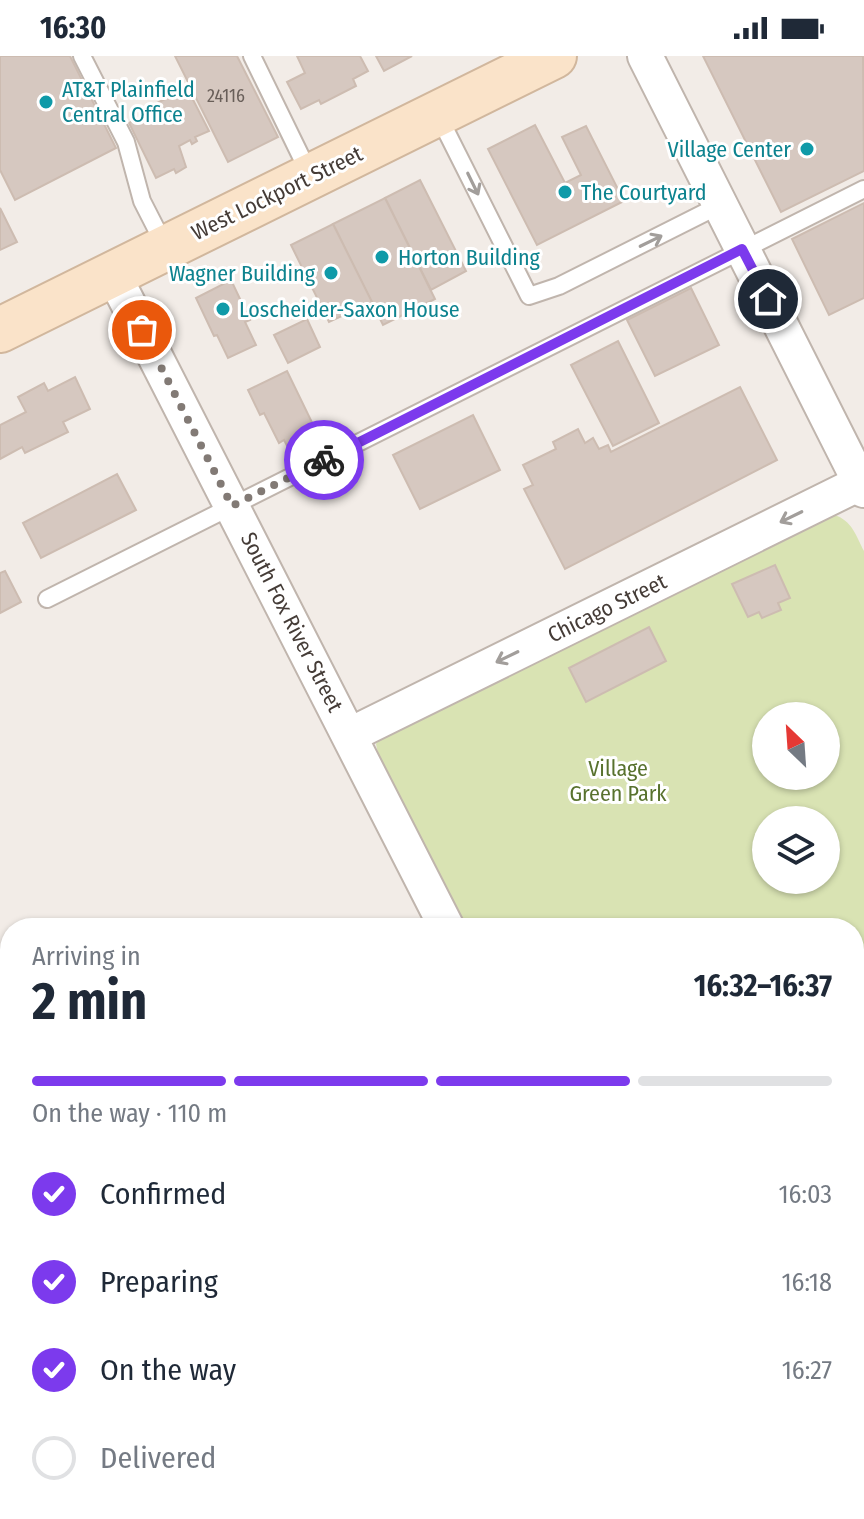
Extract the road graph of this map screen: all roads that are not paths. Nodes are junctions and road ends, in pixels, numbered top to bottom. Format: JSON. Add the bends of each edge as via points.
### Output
{"nodes":[{"id":1,"x":82,"y":56,"type":"edge"},
{"id":2,"x":252,"y":56,"type":"edge"},
{"id":3,"x":554,"y":56,"type":"edge"},
{"id":4,"x":645,"y":56,"type":"edge"},
{"id":5,"x":438,"y":114,"type":"junction"},
{"id":6,"x":311,"y":177,"type":"junction"},
{"id":7,"x":864,"y":189,"type":"edge"},
{"id":8,"x":720,"y":205,"type":"junction"},
{"id":9,"x":166,"y":248,"type":"junction"},
{"id":10,"x":742,"y":249,"type":"junction"},
{"id":11,"x":113,"y":274,"type":"junction"},
{"id":12,"x":0,"y":330,"type":"edge"},
{"id":13,"x":863,"y":484,"type":"edge"},
{"id":14,"x":232,"y":506,"type":"junction"},
{"id":15,"x":47,"y":599,"type":"dead end"},
{"id":16,"x":350,"y":735,"type":"junction"},
{"id":17,"x":442,"y":918,"type":"edge"}],
"edges":[{"from":1,"to":9,"type":"lane","via":[[126,142],[142,201]]},
{"from":2,"to":6,"type":"lane"},
{"from":3,"to":5,"type":"main road","name":"West Lockport Street"},
{"from":4,"to":8,"type":"street"},
{"from":5,"to":6,"type":"main road","name":"West Lockport Street"},
{"from":5,"to":8,"type":"lane","one_way":true,"via":[[529,296]]},
{"from":6,"to":9,"type":"main road","name":"West Lockport Street"},
{"from":7,"to":10,"type":"lane"},
{"from":8,"to":10,"type":"street"},
{"from":9,"to":11,"type":"main road","name":"West Lockport Street"},
{"from":10,"to":13,"type":"street"},
{"from":10,"to":14,"type":"lane"},
{"from":11,"to":12,"type":"main road","name":"West Lockport Street"},
{"from":11,"to":14,"type":"street","name":"South Fox River Street"},
{"from":13,"to":16,"type":"street","name":"Chicago Street","one_way":true},
{"from":14,"to":15,"type":"lane"},
{"from":14,"to":16,"type":"street","name":"South Fox River Street"},
{"from":16,"to":17,"type":"street","name":"South Fox River Street"}]}
